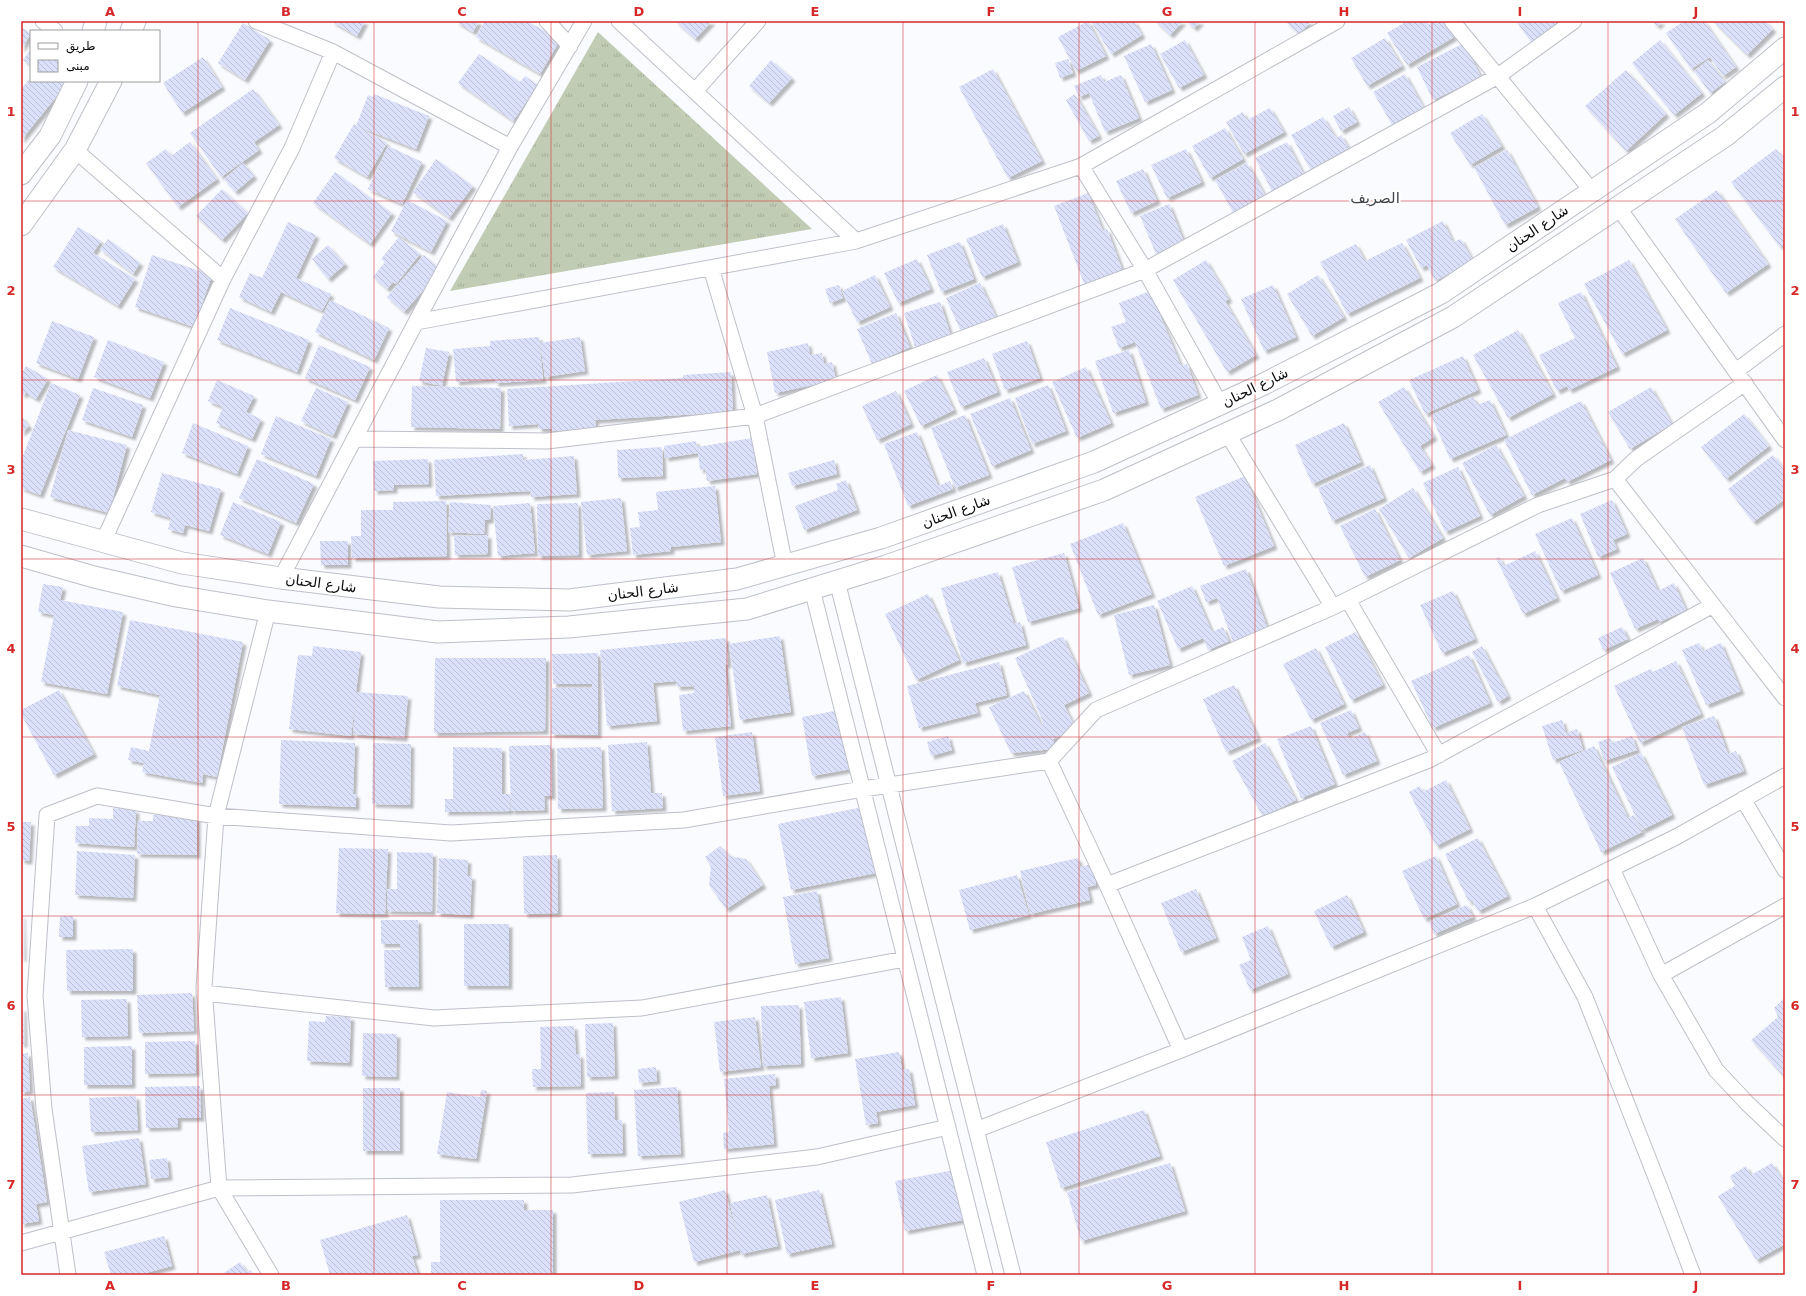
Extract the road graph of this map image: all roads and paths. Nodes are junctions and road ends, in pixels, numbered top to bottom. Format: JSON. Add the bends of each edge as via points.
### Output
{"nodes":[{"id":1,"x":43,"y":21,"type":"edge"},
{"id":2,"x":256,"y":21,"type":"edge"},
{"id":3,"x":547,"y":21,"type":"edge"},
{"id":4,"x":584,"y":21,"type":"edge"},
{"id":5,"x":620,"y":21,"type":"edge"},
{"id":6,"x":758,"y":21,"type":"edge"},
{"id":7,"x":1337,"y":21,"type":"edge"},
{"id":8,"x":1452,"y":21,"type":"edge"},
{"id":9,"x":1574,"y":21,"type":"edge"},
{"id":10,"x":54,"y":30,"type":"edge"},
{"id":11,"x":570,"y":46,"type":"junction"},
{"id":12,"x":1785,"y":48,"type":"edge"},
{"id":13,"x":333,"y":52,"type":"junction"},
{"id":14,"x":1498,"y":76,"type":"junction"},
{"id":15,"x":77,"y":82,"type":"edge"},
{"id":16,"x":110,"y":82,"type":"edge"},
{"id":17,"x":1785,"y":87,"type":"edge"},
{"id":18,"x":695,"y":91,"type":"junction"},
{"id":19,"x":510,"y":147,"type":"junction"},
{"id":20,"x":75,"y":150,"type":"junction"},
{"id":21,"x":1081,"y":166,"type":"junction"},
{"id":22,"x":21,"y":174,"type":"edge"},
{"id":23,"x":1592,"y":191,"type":"junction"},
{"id":24,"x":1618,"y":207,"type":"junction"},
{"id":25,"x":21,"y":225,"type":"edge"},
{"id":26,"x":856,"y":241,"type":"junction"},
{"id":27,"x":711,"y":268,"type":"junction"},
{"id":28,"x":1145,"y":270,"type":"junction"},
{"id":29,"x":223,"y":279,"type":"junction"},
{"id":30,"x":416,"y":322,"type":"junction"},
{"id":31,"x":1785,"y":334,"type":"edge"},
{"id":32,"x":1740,"y":377,"type":"junction"},
{"id":33,"x":1220,"y":404,"type":"junction"},
{"id":34,"x":755,"y":416,"type":"junction"},
{"id":35,"x":1227,"y":433,"type":"junction"},
{"id":36,"x":354,"y":439,"type":"junction"},
{"id":37,"x":1785,"y":440,"type":"edge"},
{"id":38,"x":1615,"y":479,"type":"junction"},
{"id":39,"x":21,"y":519,"type":"edge"},
{"id":40,"x":102,"y":542,"type":"junction"},
{"id":41,"x":21,"y":556,"type":"edge"},
{"id":42,"x":785,"y":566,"type":"junction"},
{"id":43,"x":281,"y":578,"type":"junction"},
{"id":44,"x":837,"y":581,"type":"junction"},
{"id":45,"x":812,"y":589,"type":"junction"},
{"id":46,"x":1348,"y":600,"type":"junction"},
{"id":47,"x":1713,"y":605,"type":"junction"},
{"id":48,"x":1333,"y":607,"type":"junction"},
{"id":49,"x":268,"y":611,"type":"junction"},
{"id":50,"x":1785,"y":698,"type":"edge"},
{"id":51,"x":1439,"y":754,"type":"junction"},
{"id":52,"x":1049,"y":761,"type":"junction"},
{"id":53,"x":1785,"y":776,"type":"edge"},
{"id":54,"x":889,"y":786,"type":"junction"},
{"id":55,"x":863,"y":789,"type":"junction"},
{"id":56,"x":1743,"y":799,"type":"junction"},
{"id":57,"x":216,"y":816,"type":"junction"},
{"id":58,"x":1612,"y":868,"type":"junction"},
{"id":59,"x":1785,"y":870,"type":"edge"},
{"id":60,"x":1107,"y":885,"type":"junction"},
{"id":61,"x":1535,"y":906,"type":"junction"},
{"id":62,"x":1785,"y":906,"type":"edge"},
{"id":63,"x":905,"y":959,"type":"junction"},
{"id":64,"x":1661,"y":975,"type":"junction"},
{"id":65,"x":204,"y":993,"type":"junction"},
{"id":66,"x":1181,"y":1050,"type":"junction"},
{"id":67,"x":948,"y":1127,"type":"junction"},
{"id":68,"x":976,"y":1130,"type":"junction"},
{"id":69,"x":1785,"y":1139,"type":"edge"},
{"id":70,"x":219,"y":1188,"type":"junction"},
{"id":71,"x":61,"y":1233,"type":"junction"},
{"id":72,"x":21,"y":1243,"type":"edge"},
{"id":73,"x":68,"y":1275,"type":"edge"},
{"id":74,"x":271,"y":1275,"type":"edge"},
{"id":75,"x":985,"y":1275,"type":"edge"},
{"id":76,"x":1013,"y":1275,"type":"edge"},
{"id":77,"x":1693,"y":1275,"type":"edge"}],
"edges":[{"from":1,"to":10,"type":"street"},
{"from":2,"to":13,"type":"street"},
{"from":3,"to":11,"type":"street"},
{"from":4,"to":11,"type":"street"},
{"from":5,"to":18,"type":"street"},
{"from":6,"to":18,"type":"street"},
{"from":7,"to":21,"type":"street"},
{"from":8,"to":14,"type":"street"},
{"from":9,"to":14,"type":"street"},
{"from":11,"to":19,"type":"street"},
{"from":12,"to":23,"type":"main road","name":"شارع الحنان","via":[[1708,113]]},
{"from":13,"to":19,"type":"street"},
{"from":13,"to":29,"type":"street","via":[[292,148]]},
{"from":14,"to":23,"type":"street"},
{"from":14,"to":28,"type":"street"},
{"from":15,"to":22,"type":"main road","via":[[50,136]]},
{"from":16,"to":20,"type":"main road"},
{"from":17,"to":24,"type":"main road","name":"شارع الحنان","via":[[1725,136]]},
{"from":18,"to":26,"type":"street"},
{"from":19,"to":30,"type":"street"},
{"from":20,"to":25,"type":"main road"},
{"from":20,"to":29,"type":"street"},
{"from":21,"to":26,"type":"street"},
{"from":21,"to":28,"type":"street"},
{"from":23,"to":33,"type":"main road","name":"شارع الحنان","via":[[1441,293]]},
{"from":24,"to":32,"type":"street"},
{"from":24,"to":35,"type":"main road","name":"شارع الحنان","via":[[1453,317],[1278,410]]},
{"from":26,"to":27,"type":"street"},
{"from":27,"to":30,"type":"street"},
{"from":27,"to":34,"type":"street"},
{"from":28,"to":33,"type":"street"},
{"from":28,"to":34,"type":"street"},
{"from":29,"to":40,"type":"street"},
{"from":30,"to":36,"type":"street"},
{"from":31,"to":32,"type":"street"},
{"from":32,"to":37,"type":"street"},
{"from":32,"to":38,"type":"street","via":[[1636,459]]},
{"from":33,"to":42,"type":"main road","name":"شارع الحنان","via":[[1094,462],[881,538]]},
{"from":34,"to":36,"type":"street","via":[[547,441]]},
{"from":34,"to":42,"type":"street"},
{"from":35,"to":44,"type":"main road","name":"شارع الحنان","via":[[1104,490]]},
{"from":35,"to":48,"type":"street"},
{"from":36,"to":43,"type":"street"},
{"from":38,"to":46,"type":"street","via":[[1538,505]]},
{"from":38,"to":47,"type":"street"},
{"from":39,"to":40,"type":"main road","name":"شارع الحنان"},
{"from":40,"to":43,"type":"main road","name":"شارع الحنان","via":[[182,563]]},
{"from":41,"to":49,"type":"main road","name":"شارع الحنان","via":[[94,577],[176,596]]},
{"from":42,"to":43,"type":"main road","name":"شارع الحنان","via":[[737,579],[569,600],[439,597]]},
{"from":44,"to":45,"type":"main road","name":"شارع الحنان"},
{"from":44,"to":54,"type":"street"},
{"from":45,"to":49,"type":"main road","name":"شارع الحنان","via":[[747,609],[569,628],[438,632]]},
{"from":45,"to":55,"type":"street"},
{"from":46,"to":48,"type":"street"},
{"from":46,"to":51,"type":"street"},
{"from":47,"to":50,"type":"street"},
{"from":47,"to":51,"type":"street"},
{"from":48,"to":52,"type":"street","via":[[1096,710]]},
{"from":49,"to":57,"type":"street"},
{"from":51,"to":60,"type":"street"},
{"from":52,"to":54,"type":"street"},
{"from":52,"to":60,"type":"street"},
{"from":53,"to":56,"type":"street"},
{"from":54,"to":55,"type":"street"},
{"from":54,"to":68,"type":"street"},
{"from":55,"to":57,"type":"street","via":[[684,820],[451,833]]},
{"from":55,"to":63,"type":"street"},
{"from":56,"to":58,"type":"street","via":[[1676,837]]},
{"from":56,"to":59,"type":"street"},
{"from":57,"to":65,"type":"street"},
{"from":57,"to":71,"type":"street","via":[[98,796],[47,815],[35,996],[44,1108]]},
{"from":58,"to":61,"type":"street"},
{"from":58,"to":64,"type":"street"},
{"from":60,"to":66,"type":"street"},
{"from":61,"to":66,"type":"street"},
{"from":61,"to":77,"type":"street","via":[[1585,997]]},
{"from":62,"to":64,"type":"street"},
{"from":63,"to":65,"type":"street","via":[[642,1008],[434,1018]]},
{"from":63,"to":67,"type":"street"},
{"from":64,"to":69,"type":"street","via":[[1716,1070]]},
{"from":65,"to":70,"type":"street"},
{"from":66,"to":68,"type":"street"},
{"from":67,"to":70,"type":"street","via":[[817,1157],[572,1185]]},
{"from":67,"to":75,"type":"street"},
{"from":68,"to":76,"type":"street"},
{"from":70,"to":71,"type":"street"},
{"from":70,"to":74,"type":"street"},
{"from":71,"to":72,"type":"street"},
{"from":71,"to":73,"type":"street"}]}
